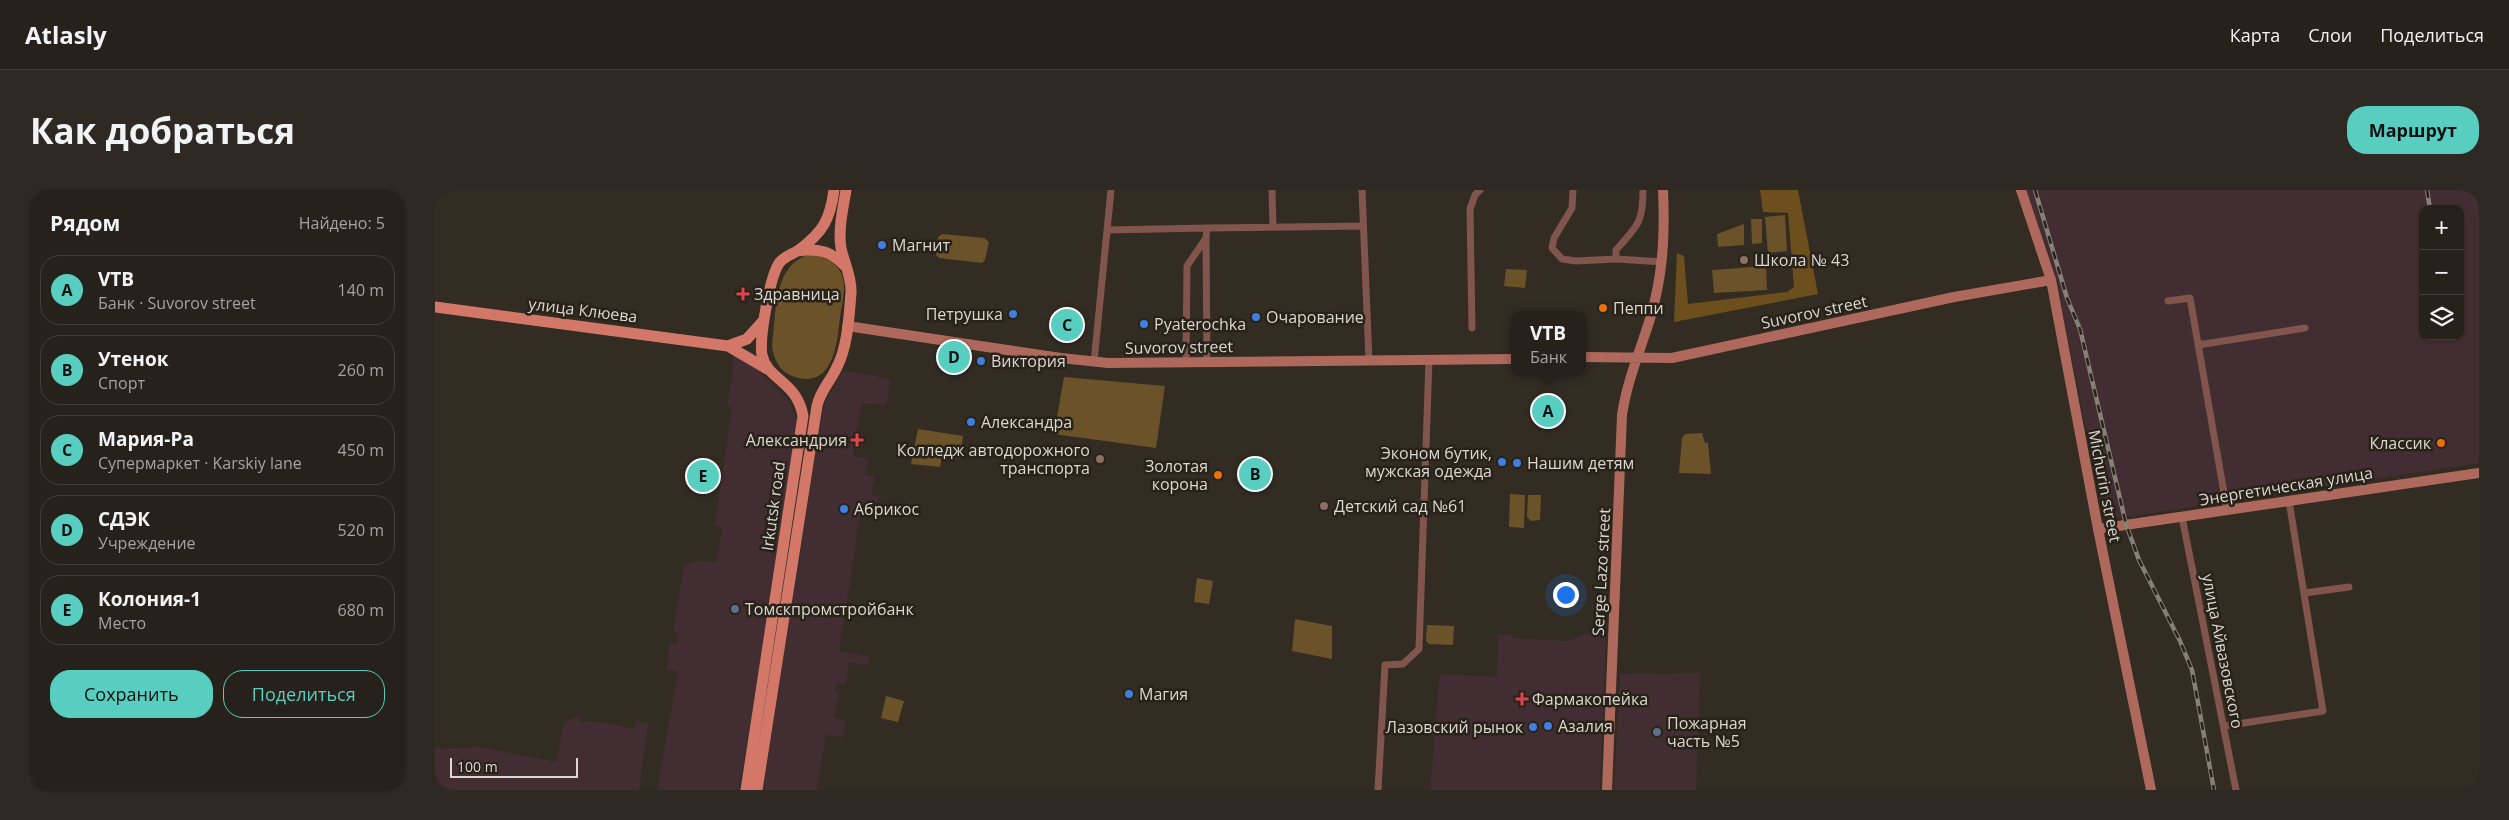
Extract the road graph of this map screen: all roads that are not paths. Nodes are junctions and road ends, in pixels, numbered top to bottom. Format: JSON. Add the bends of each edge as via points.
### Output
{"nodes":[{"id":1,"x":834,"y":190,"type":"edge"},
{"id":2,"x":846,"y":190,"type":"edge"},
{"id":3,"x":1111,"y":190,"type":"edge"},
{"id":4,"x":1272,"y":190,"type":"edge"},
{"id":5,"x":1362,"y":190,"type":"edge"},
{"id":6,"x":1480,"y":190,"type":"edge"},
{"id":7,"x":1573,"y":190,"type":"edge"},
{"id":8,"x":1643,"y":190,"type":"edge"},
{"id":9,"x":1663,"y":190,"type":"edge"},
{"id":10,"x":2021,"y":190,"type":"edge"},
{"id":11,"x":1363,"y":226,"type":"junction"},
{"id":12,"x":1273,"y":227,"type":"junction"},
{"id":13,"x":1207,"y":228,"type":"junction"},
{"id":14,"x":1107,"y":230,"type":"junction"},
{"id":15,"x":1206,"y":238,"type":"junction"},
{"id":16,"x":797,"y":251,"type":"junction"},
{"id":17,"x":1616,"y":258,"type":"junction"},
{"id":18,"x":1663,"y":262,"type":"junction"},
{"id":19,"x":847,"y":268,"type":"junction"},
{"id":20,"x":2051,"y":280,"type":"junction"},
{"id":21,"x":2168,"y":301,"type":"dead end"},
{"id":22,"x":435,"y":307,"type":"edge"},
{"id":23,"x":766,"y":316,"type":"junction"},
{"id":24,"x":847,"y":326,"type":"junction"},
{"id":25,"x":1472,"y":328,"type":"dead end"},
{"id":26,"x":2305,"y":328,"type":"dead end"},
{"id":27,"x":2198,"y":345,"type":"junction"},
{"id":28,"x":727,"y":346,"type":"junction"},
{"id":29,"x":1586,"y":357,"type":"edge"},
{"id":30,"x":1636,"y":358,"type":"junction"},
{"id":31,"x":1511,"y":359,"type":"edge"},
{"id":32,"x":1429,"y":360,"type":"junction"},
{"id":33,"x":1185,"y":361,"type":"junction"},
{"id":34,"x":1207,"y":361,"type":"junction"},
{"id":35,"x":1369,"y":361,"type":"junction"},
{"id":36,"x":1094,"y":362,"type":"junction"},
{"id":37,"x":769,"y":370,"type":"junction"},
{"id":38,"x":2479,"y":472,"type":"edge"},
{"id":39,"x":2289,"y":501,"type":"junction"},
{"id":40,"x":2227,"y":510,"type":"junction"},
{"id":41,"x":2182,"y":517,"type":"junction"},
{"id":42,"x":2098,"y":529,"type":"junction"},
{"id":43,"x":2349,"y":588,"type":"dead end"},
{"id":44,"x":2304,"y":593,"type":"junction"},
{"id":45,"x":2223,"y":726,"type":"junction"},
{"id":46,"x":746,"y":790,"type":"edge"},
{"id":47,"x":757,"y":790,"type":"edge"},
{"id":48,"x":1378,"y":790,"type":"edge"},
{"id":49,"x":1607,"y":790,"type":"edge"},
{"id":50,"x":2151,"y":790,"type":"edge"},
{"id":51,"x":2236,"y":790,"type":"edge"}],
"edges":[{"from":1,"to":16,"type":"main road","name":"Irkutsk road","via":[[828,221]]},
{"from":2,"to":19,"type":"main road","name":"Irkutsk road","via":[[840,231]]},
{"from":3,"to":14,"type":"street"},
{"from":4,"to":12,"type":"street"},
{"from":5,"to":11,"type":"street"},
{"from":6,"to":25,"type":"street","via":[[1470,209]]},
{"from":7,"to":17,"type":"street","via":[[1572,208],[1554,238],[1552,248],[1562,259]]},
{"from":8,"to":17,"type":"street","via":[[1639,224],[1616,250]]},
{"from":9,"to":18,"type":"street","name":"Serge Lazo street"},
{"from":10,"to":20,"type":"street","name":"Michurin street"},
{"from":11,"to":12,"type":"street"},
{"from":11,"to":35,"type":"street"},
{"from":12,"to":13,"type":"street"},
{"from":13,"to":14,"type":"street"},
{"from":13,"to":15,"type":"street"},
{"from":14,"to":36,"type":"street"},
{"from":15,"to":33,"type":"street","via":[[1187,266]]},
{"from":15,"to":34,"type":"street"},
{"from":16,"to":19,"type":"main road","via":[[824,251]]},
{"from":16,"to":23,"type":"main road","name":"Irkutsk road","via":[[782,260],[773,273]]},
{"from":17,"to":18,"type":"street"},
{"from":18,"to":30,"type":"street","name":"Serge Lazo street","via":[[1651,317]]},
{"from":19,"to":24,"type":"main road","name":"Irkutsk road","via":[[851,290]]},
{"from":20,"to":30,"type":"street","name":"Suvorov street","via":[[1954,297],[1672,358]]},
{"from":20,"to":42,"type":"street","name":"Michurin street"},
{"from":21,"to":27,"type":"street","via":[[2189,298]]},
{"from":22,"to":28,"type":"main road","name":"улица Клюева"},
{"from":23,"to":28,"type":"main road","via":[[753,334]]},
{"from":23,"to":37,"type":"main road","name":"Irkutsk road","via":[[761,349]]},
{"from":24,"to":36,"type":"street","name":"Suvorov street"},
{"from":24,"to":47,"type":"main road","name":"Irkutsk road","via":[[841,357],[821,392],[817,406]]},
{"from":26,"to":27,"type":"street"},
{"from":27,"to":40,"type":"street"},
{"from":28,"to":37,"type":"main road","name":"улица Клюева"},
{"from":29,"to":30,"type":"street","name":"Suvorov street"},
{"from":30,"to":49,"type":"street","name":"Serge Lazo street","via":[[1622,415]]},
{"from":31,"to":32,"type":"street","name":"Suvorov street"},
{"from":32,"to":35,"type":"street","name":"Suvorov street"},
{"from":32,"to":48,"type":"street","via":[[1419,649],[1403,664],[1385,665]]},
{"from":33,"to":34,"type":"street","name":"Suvorov street"},
{"from":33,"to":36,"type":"street","name":"Suvorov street"},
{"from":34,"to":35,"type":"street","name":"Suvorov street"},
{"from":37,"to":46,"type":"main road","name":"Irkutsk road","via":[[795,394],[803,416]]},
{"from":38,"to":39,"type":"street","name":"Энергетическая улица"},
{"from":39,"to":40,"type":"street","name":"Энергетическая улица"},
{"from":39,"to":44,"type":"street"},
{"from":40,"to":41,"type":"street","name":"Энергетическая улица"},
{"from":41,"to":42,"type":"street","name":"Энергетическая улица"},
{"from":41,"to":45,"type":"street","name":"улица Айвазовского"},
{"from":42,"to":50,"type":"street","name":"Michurin street"},
{"from":43,"to":44,"type":"street"},
{"from":44,"to":45,"type":"street","via":[[2323,712]]},
{"from":45,"to":51,"type":"street","name":"улица Айвазовского"}]}
